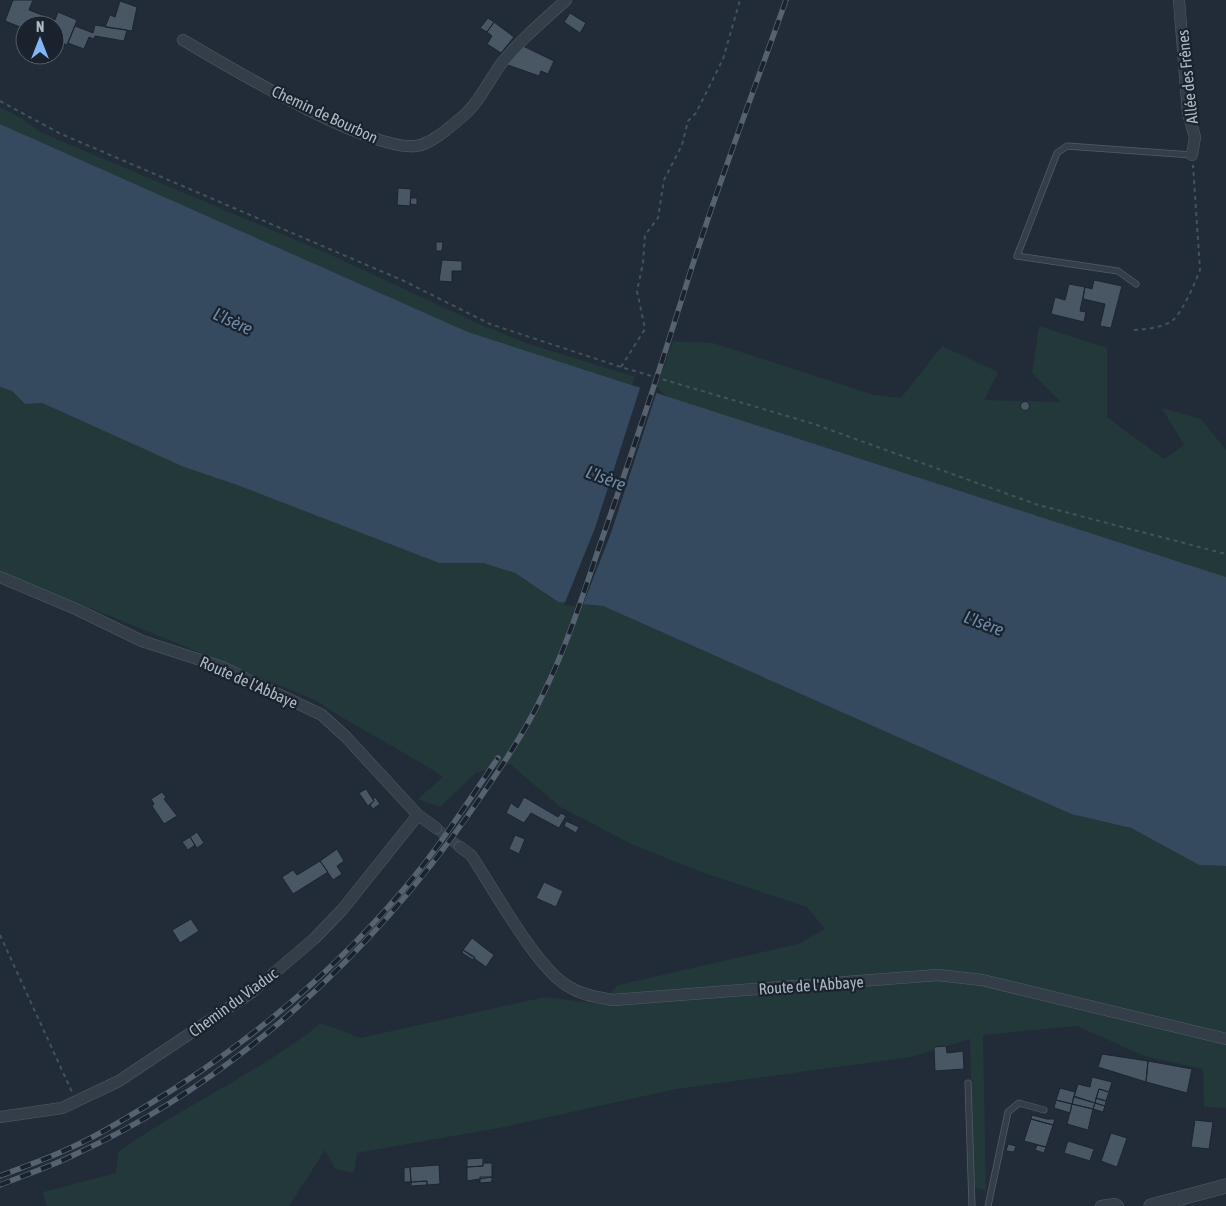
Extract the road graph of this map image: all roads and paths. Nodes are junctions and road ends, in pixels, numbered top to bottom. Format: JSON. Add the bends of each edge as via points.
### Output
{"nodes":[{"id":1,"x":566,"y":0,"type":"edge"},
{"id":2,"x":740,"y":0,"type":"edge"},
{"id":3,"x":1179,"y":0,"type":"edge"},
{"id":4,"x":183,"y":40,"type":"dead end"},
{"id":5,"x":0,"y":100,"type":"edge"},
{"id":6,"x":1192,"y":155,"type":"junction"},
{"id":7,"x":1136,"y":284,"type":"dead end"},
{"id":8,"x":1134,"y":330,"type":"dead end"},
{"id":9,"x":621,"y":367,"type":"junction"},
{"id":10,"x":1226,"y":554,"type":"edge"},
{"id":11,"x":0,"y":577,"type":"edge"},
{"id":12,"x":418,"y":815,"type":"junction"},
{"id":13,"x":436,"y":828,"type":"tunnel mouth"},
{"id":14,"x":460,"y":847,"type":"tunnel mouth"},
{"id":15,"x":0,"y":935,"type":"edge"},
{"id":16,"x":1226,"y":1039,"type":"edge"},
{"id":17,"x":968,"y":1084,"type":"dead end"},
{"id":18,"x":77,"y":1102,"type":"junction"},
{"id":19,"x":1044,"y":1110,"type":"dead end"},
{"id":20,"x":0,"y":1118,"type":"edge"},
{"id":21,"x":1226,"y":1186,"type":"edge"},
{"id":22,"x":972,"y":1206,"type":"edge"},
{"id":23,"x":988,"y":1206,"type":"edge"},
{"id":24,"x":1101,"y":1206,"type":"edge"},
{"id":25,"x":1118,"y":1206,"type":"edge"},
{"id":26,"x":1151,"y":1206,"type":"edge"}],
"edges":[{"from":1,"to":4,"type":"street","name":"Chemin de Bourbon","via":[[521,40],[465,114],[417,146],[379,140],[328,119]]},
{"from":2,"to":9,"type":"path","via":[[723,59],[696,113],[688,121],[682,145],[664,180],[658,218],[645,235],[637,291],[645,329]]},
{"from":3,"to":6,"type":"street","name":"Allée des Frênes","via":[[1188,113],[1194,137]]},
{"from":5,"to":9,"type":"path","via":[[58,133],[404,281],[490,324]]},
{"from":6,"to":7,"type":"lane","via":[[1067,146],[1057,153],[1017,256],[1118,271]]},
{"from":6,"to":8,"type":"path","via":[[1200,270],[1173,320],[1154,328]]},
{"from":9,"to":10,"type":"path","via":[[814,424],[1038,505]]},
{"from":11,"to":12,"type":"street","name":"Route de l'Abbaye","via":[[142,641],[222,667],[322,715]]},
{"from":12,"to":13,"type":"street","name":"Route de l'Abbaye"},
{"from":12,"to":18,"type":"street","name":"Chemin du Viaduc","via":[[342,910],[315,938],[252,992],[119,1081]]},
{"from":14,"to":16,"type":"street","name":"Route de l'Abbaye","via":[[471,855],[547,966],[564,984],[589,996],[613,1000],[938,975],[982,980]]},
{"from":15,"to":18,"type":"path"},
{"from":17,"to":22,"type":"lane"},
{"from":18,"to":20,"type":"street","name":"Chemin du Viaduc","via":[[62,1108]]},
{"from":19,"to":23,"type":"lane","via":[[1019,1103],[1008,1112]]},
{"from":21,"to":26,"type":"street"},
{"from":24,"to":25,"type":"street"}]}
